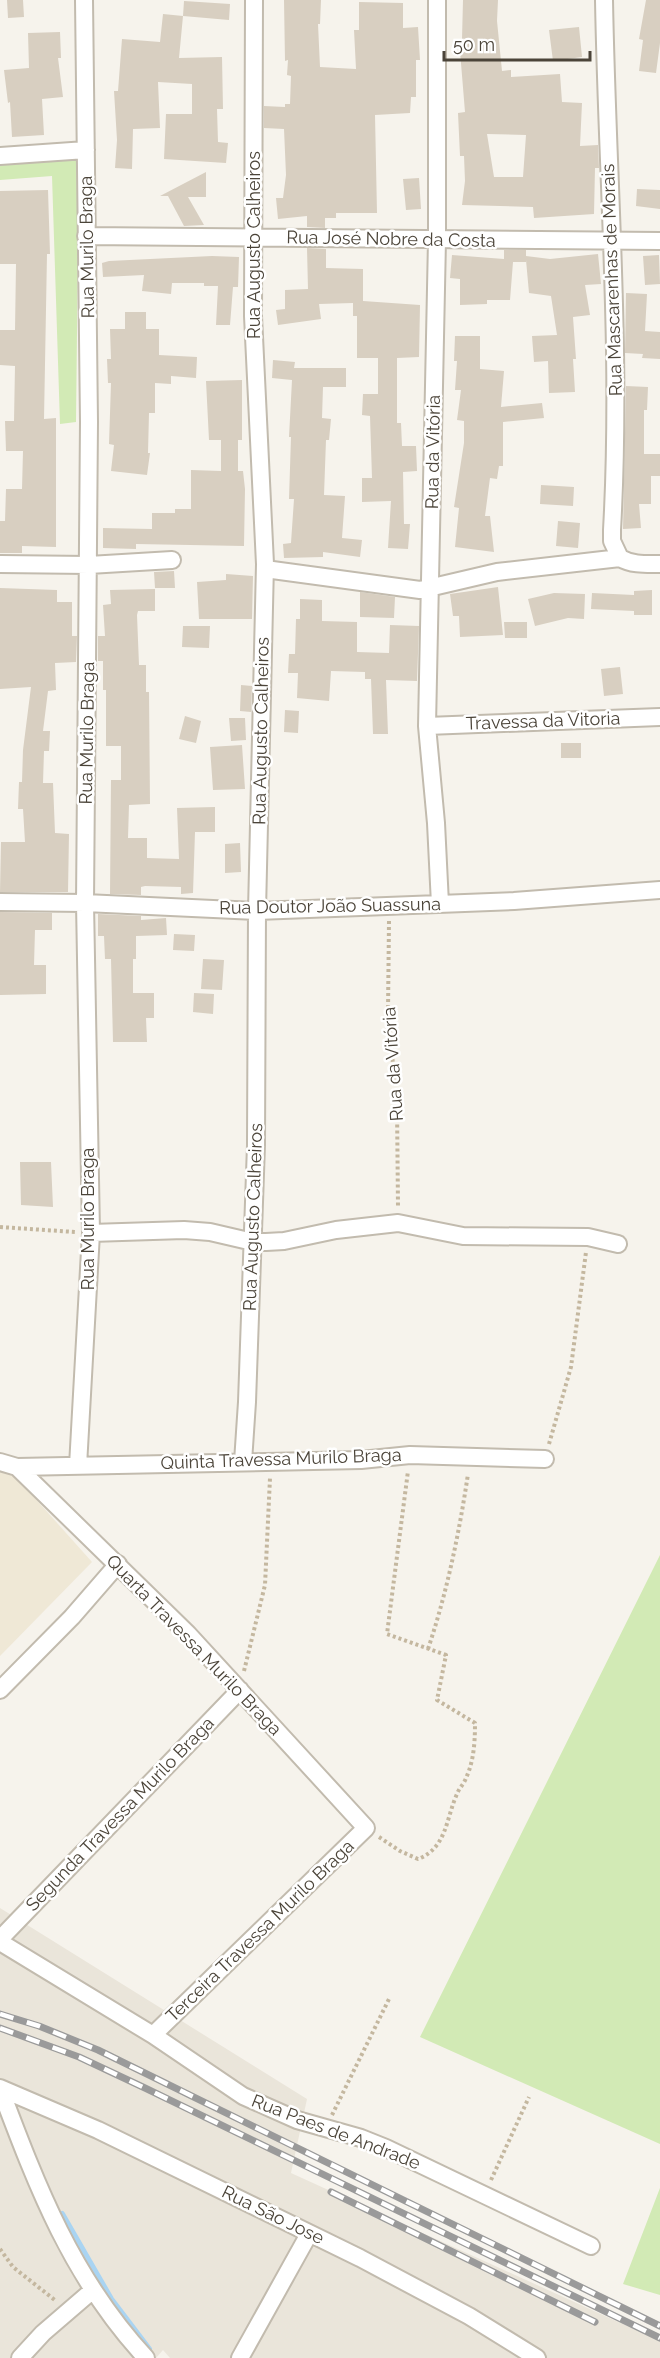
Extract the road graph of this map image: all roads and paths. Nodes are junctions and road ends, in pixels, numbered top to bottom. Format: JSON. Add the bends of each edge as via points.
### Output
{"nodes":[{"id":1,"x":84,"y":0,"type":"edge"},
{"id":2,"x":254,"y":0,"type":"edge"},
{"id":3,"x":436,"y":0,"type":"edge"},
{"id":4,"x":604,"y":0,"type":"edge"},
{"id":5,"x":86,"y":150,"type":"junction"},
{"id":6,"x":0,"y":156,"type":"edge"},
{"id":7,"x":86,"y":236,"type":"junction"},
{"id":8,"x":254,"y":238,"type":"junction"},
{"id":9,"x":437,"y":240,"type":"junction"},
{"id":10,"x":611,"y":241,"type":"junction"},
{"id":11,"x":660,"y":241,"type":"edge"},
{"id":12,"x":620,"y":558,"type":"junction"},
{"id":13,"x":172,"y":560,"type":"dead end"},
{"id":14,"x":0,"y":564,"type":"edge"},
{"id":15,"x":660,"y":564,"type":"edge"},
{"id":16,"x":89,"y":565,"type":"junction"},
{"id":17,"x":265,"y":568,"type":"junction"},
{"id":18,"x":430,"y":587,"type":"junction"},
{"id":19,"x":660,"y":717,"type":"edge"},
{"id":20,"x":427,"y":726,"type":"junction"},
{"id":21,"x":660,"y":890,"type":"edge"},
{"id":22,"x":0,"y":902,"type":"edge"},
{"id":23,"x":85,"y":903,"type":"junction"},
{"id":24,"x":440,"y":904,"type":"junction"},
{"id":25,"x":388,"y":905,"type":"junction"},
{"id":26,"x":257,"y":911,"type":"junction"},
{"id":27,"x":398,"y":1223,"type":"junction"},
{"id":28,"x":0,"y":1227,"type":"edge"},
{"id":29,"x":91,"y":1233,"type":"junction"},
{"id":30,"x":588,"y":1237,"type":"junction"},
{"id":31,"x":253,"y":1242,"type":"junction"},
{"id":32,"x":618,"y":1244,"type":"dead end"},
{"id":33,"x":410,"y":1455,"type":"junction"},
{"id":34,"x":471,"y":1456,"type":"junction"},
{"id":35,"x":544,"y":1459,"type":"joint"},
{"id":36,"x":271,"y":1461,"type":"junction"},
{"id":37,"x":0,"y":1462,"type":"edge"},
{"id":38,"x":243,"y":1462,"type":"junction"},
{"id":39,"x":78,"y":1466,"type":"junction"},
{"id":40,"x":17,"y":1467,"type":"junction"},
{"id":41,"x":118,"y":1564,"type":"junction"},
{"id":42,"x":428,"y":1649,"type":"junction"},
{"id":43,"x":0,"y":1690,"type":"edge"},
{"id":44,"x":240,"y":1690,"type":"junction"},
{"id":45,"x":366,"y":1828,"type":"junction"},
{"id":46,"x":0,"y":1941,"type":"edge"},
{"id":47,"x":390,"y":1997,"type":"dead end"},
{"id":48,"x":153,"y":2035,"type":"junction"},
{"id":49,"x":1,"y":2091,"type":"edge"},
{"id":50,"x":529,"y":2097,"type":"dead end"},
{"id":51,"x":325,"y":2129,"type":"junction"},
{"id":52,"x":484,"y":2194,"type":"junction"},
{"id":53,"x":309,"y":2234,"type":"junction"},
{"id":54,"x":591,"y":2246,"type":"dead end"},
{"id":55,"x":0,"y":2249,"type":"edge"},
{"id":56,"x":93,"y":2290,"type":"junction"},
{"id":57,"x":68,"y":2311,"type":"junction"},
{"id":58,"x":20,"y":2358,"type":"edge"},
{"id":59,"x":146,"y":2358,"type":"edge"},
{"id":60,"x":240,"y":2358,"type":"edge"},
{"id":61,"x":537,"y":2358,"type":"edge"}],
"edges":[{"from":1,"to":5,"type":"street","name":"Rua Murilo Braga"},
{"from":2,"to":8,"type":"street","name":"Rua Augusto Calheiros"},
{"from":3,"to":9,"type":"street","name":"Rua da Vitória"},
{"from":4,"to":10,"type":"street","name":"Rua Mascarenhas de Morais"},
{"from":5,"to":6,"type":"street"},
{"from":5,"to":7,"type":"street","name":"Rua Murilo Braga"},
{"from":7,"to":8,"type":"street","name":"Rua José Nobre da Costa"},
{"from":7,"to":16,"type":"street","name":"Rua Murilo Braga"},
{"from":8,"to":9,"type":"street","name":"Rua José Nobre da Costa"},
{"from":8,"to":17,"type":"street","name":"Rua Augusto Calheiros","via":[[254,373]]},
{"from":9,"to":10,"type":"street","name":"Rua José Nobre da Costa"},
{"from":9,"to":18,"type":"street","name":"Rua da Vitória"},
{"from":10,"to":11,"type":"street","name":"Rua José Nobre da Costa"},
{"from":10,"to":12,"type":"street","name":"Rua Mascarenhas de Morais","via":[[616,448],[612,541]]},
{"from":12,"to":15,"type":"street","via":[[638,564]]},
{"from":12,"to":18,"type":"street","via":[[497,572]]},
{"from":13,"to":16,"type":"street"},
{"from":14,"to":16,"type":"street"},
{"from":16,"to":23,"type":"street","name":"Rua Murilo Braga"},
{"from":17,"to":18,"type":"street","via":[[420,590]]},
{"from":17,"to":26,"type":"street","name":"Rua Augusto Calheiros"},
{"from":18,"to":20,"type":"street","name":"Rua da Vitória"},
{"from":19,"to":20,"type":"street","name":"Travessa da Vitoria"},
{"from":20,"to":24,"type":"street","name":"Rua da Vitória"},
{"from":21,"to":24,"type":"street","name":"Rua Doutor João Suassuna"},
{"from":22,"to":23,"type":"street","name":"Rua Doutor João Suassuna"},
{"from":23,"to":26,"type":"street","name":"Rua Doutor João Suassuna"},
{"from":23,"to":29,"type":"street","name":"Rua Murilo Braga"},
{"from":24,"to":25,"type":"street","name":"Rua Doutor João Suassuna"},
{"from":25,"to":26,"type":"street","name":"Rua Doutor João Suassuna"},
{"from":25,"to":27,"type":"path","name":"Rua da Vitória","via":[[388,1012],[397,1106]]},
{"from":26,"to":31,"type":"street","name":"Rua Augusto Calheiros"},
{"from":27,"to":30,"type":"street","via":[[463,1236]]},
{"from":27,"to":31,"type":"street","via":[[284,1241]]},
{"from":28,"to":29,"type":"path"},
{"from":29,"to":31,"type":"street","via":[[184,1230]]},
{"from":29,"to":39,"type":"street","name":"Rua Murilo Braga"},
{"from":30,"to":32,"type":"street"},
{"from":30,"to":35,"type":"path","via":[[571,1367]]},
{"from":31,"to":38,"type":"street","name":"Rua Augusto Calheiros"},
{"from":33,"to":34,"type":"street","name":"Quinta Travessa Murilo Braga"},
{"from":33,"to":36,"type":"street","name":"Quinta Travessa Murilo Braga"},
{"from":33,"to":42,"type":"path","via":[[387,1634]]},
{"from":34,"to":35,"type":"street","name":"Quinta Travessa Murilo Braga"},
{"from":34,"to":42,"type":"path","via":[[444,1602]]},
{"from":36,"to":38,"type":"street","name":"Quinta Travessa Murilo Braga"},
{"from":36,"to":44,"type":"path","via":[[265,1585]]},
{"from":37,"to":40,"type":"street"},
{"from":38,"to":39,"type":"street","name":"Quinta Travessa Murilo Braga"},
{"from":39,"to":40,"type":"street","name":"Quinta Travessa Murilo Braga"},
{"from":40,"to":41,"type":"street","name":"Quarta Travessa Murilo Braga"},
{"from":41,"to":43,"type":"street"},
{"from":41,"to":44,"type":"street","name":"Quarta Travessa Murilo Braga"},
{"from":42,"to":45,"type":"path","via":[[446,1655],[437,1700],[475,1723],[467,1777],[457,1794],[444,1836],[429,1855],[418,1859]]},
{"from":44,"to":45,"type":"street","name":"Quarta Travessa Murilo Braga"},
{"from":44,"to":46,"type":"street","name":"Segunda Travessa Murilo Braga"},
{"from":45,"to":48,"type":"street","name":"Terceira Travessa Murilo Braga"},
{"from":46,"to":48,"type":"street","name":"Rua Paes de Andrade"},
{"from":47,"to":51,"type":"path"},
{"from":48,"to":51,"type":"street","name":"Rua Paes de Andrade","via":[[243,2096]]},
{"from":49,"to":53,"type":"street","name":"Rua São Jose","via":[[98,2130]]},
{"from":49,"to":56,"type":"street","name":"Rua São Jose","via":[[38,2188]]},
{"from":50,"to":52,"type":"path"},
{"from":51,"to":52,"type":"street","name":"Rua Paes de Andrade","via":[[386,2148]]},
{"from":52,"to":54,"type":"street","name":"Rua Paes de Andrade"},
{"from":53,"to":60,"type":"street"},
{"from":53,"to":61,"type":"street","name":"Rua São Jose","via":[[414,2285]]},
{"from":55,"to":57,"type":"path","via":[[14,2267]]},
{"from":56,"to":57,"type":"street"},
{"from":56,"to":59,"type":"street","name":"Rua São Jose","via":[[113,2321]]},
{"from":57,"to":58,"type":"street"}]}
